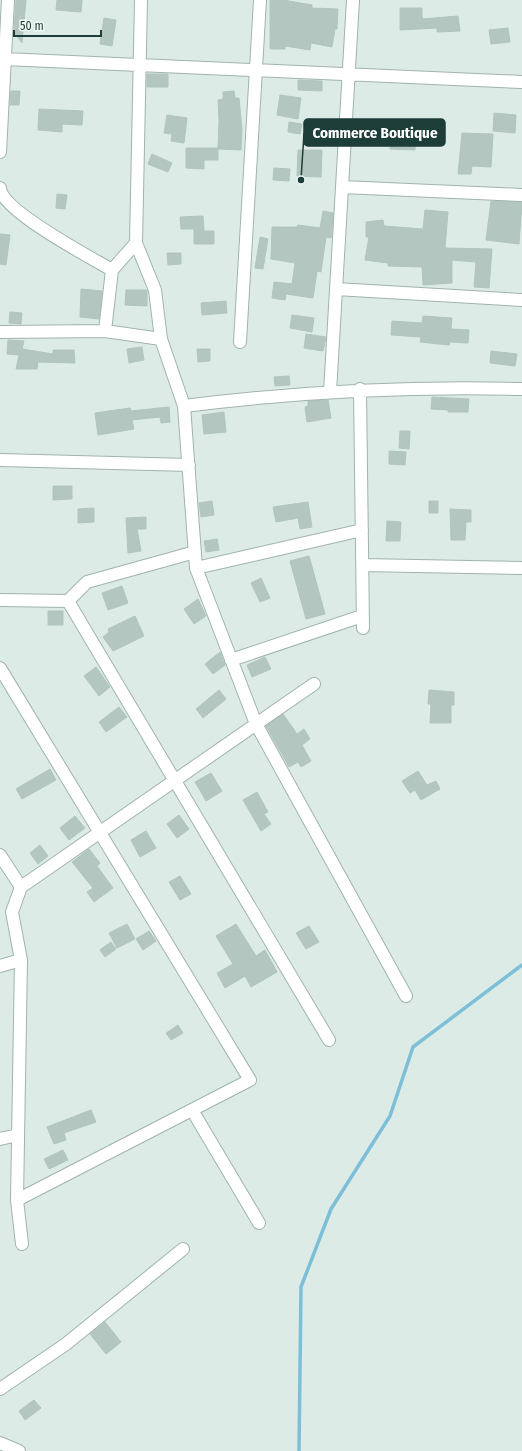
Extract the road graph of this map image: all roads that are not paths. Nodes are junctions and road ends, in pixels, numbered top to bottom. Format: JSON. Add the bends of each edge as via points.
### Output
{"nodes":[{"id":1,"x":8,"y":0,"type":"edge"},
{"id":2,"x":141,"y":0,"type":"edge"},
{"id":3,"x":260,"y":0,"type":"edge"},
{"id":4,"x":353,"y":0,"type":"edge"},
{"id":5,"x":5,"y":59,"type":"junction"},
{"id":6,"x":139,"y":65,"type":"junction"},
{"id":7,"x":256,"y":70,"type":"junction"},
{"id":8,"x":349,"y":74,"type":"junction"},
{"id":9,"x":522,"y":82,"type":"edge"},
{"id":10,"x":0,"y":152,"type":"edge"},
{"id":11,"x":342,"y":187,"type":"junction"},
{"id":12,"x":0,"y":188,"type":"edge"},
{"id":13,"x":522,"y":195,"type":"edge"},
{"id":14,"x":136,"y":243,"type":"junction"},
{"id":15,"x":112,"y":270,"type":"junction"},
{"id":16,"x":336,"y":289,"type":"junction"},
{"id":17,"x":522,"y":300,"type":"edge"},
{"id":18,"x":105,"y":331,"type":"junction"},
{"id":19,"x":0,"y":332,"type":"edge"},
{"id":20,"x":161,"y":339,"type":"junction"},
{"id":21,"x":240,"y":342,"type":"dead end"},
{"id":22,"x":360,"y":389,"type":"junction"},
{"id":23,"x":522,"y":389,"type":"edge"},
{"id":24,"x":330,"y":392,"type":"junction"},
{"id":25,"x":184,"y":406,"type":"junction"},
{"id":26,"x":0,"y":460,"type":"edge"},
{"id":27,"x":189,"y":465,"type":"junction"},
{"id":28,"x":362,"y":530,"type":"junction"},
{"id":29,"x":195,"y":552,"type":"junction"},
{"id":30,"x":362,"y":565,"type":"junction"},
{"id":31,"x":196,"y":568,"type":"junction"},
{"id":32,"x":522,"y":568,"type":"edge"},
{"id":33,"x":0,"y":600,"type":"edge"},
{"id":34,"x":68,"y":601,"type":"junction"},
{"id":35,"x":231,"y":660,"type":"junction"},
{"id":36,"x":0,"y":668,"type":"edge"},
{"id":37,"x":314,"y":684,"type":"dead end"},
{"id":38,"x":256,"y":724,"type":"junction"},
{"id":39,"x":175,"y":780,"type":"junction"},
{"id":40,"x":100,"y":832,"type":"junction"},
{"id":41,"x":1,"y":860,"type":"edge"},
{"id":42,"x":21,"y":887,"type":"junction"},
{"id":43,"x":21,"y":960,"type":"junction"},
{"id":44,"x":0,"y":966,"type":"edge"},
{"id":45,"x":406,"y":996,"type":"dead end"},
{"id":46,"x":329,"y":1040,"type":"dead end"},
{"id":47,"x":192,"y":1110,"type":"junction"},
{"id":48,"x":18,"y":1135,"type":"junction"},
{"id":49,"x":0,"y":1138,"type":"edge"},
{"id":50,"x":17,"y":1200,"type":"junction"},
{"id":51,"x":259,"y":1223,"type":"dead end"},
{"id":52,"x":22,"y":1244,"type":"dead end"},
{"id":53,"x":183,"y":1249,"type":"dead end"},
{"id":54,"x":0,"y":1389,"type":"edge"},
{"id":55,"x":0,"y":1443,"type":"edge"},
{"id":56,"x":19,"y":1451,"type":"edge"}],
"edges":[{"from":1,"to":5,"type":"street"},
{"from":2,"to":6,"type":"street"},
{"from":3,"to":7,"type":"street"},
{"from":4,"to":8,"type":"street"},
{"from":5,"to":6,"type":"street"},
{"from":5,"to":10,"type":"street"},
{"from":6,"to":7,"type":"street"},
{"from":6,"to":14,"type":"street"},
{"from":7,"to":8,"type":"street"},
{"from":7,"to":21,"type":"street"},
{"from":8,"to":9,"type":"street"},
{"from":8,"to":11,"type":"street"},
{"from":11,"to":13,"type":"street"},
{"from":11,"to":16,"type":"street"},
{"from":12,"to":15,"type":"street","via":[[0,194],[21,215]]},
{"from":14,"to":15,"type":"street"},
{"from":14,"to":20,"type":"street","via":[[155,290]]},
{"from":15,"to":18,"type":"street"},
{"from":16,"to":17,"type":"street"},
{"from":16,"to":24,"type":"street"},
{"from":18,"to":19,"type":"street"},
{"from":18,"to":20,"type":"street"},
{"from":20,"to":25,"type":"street"},
{"from":22,"to":23,"type":"street"},
{"from":22,"to":24,"type":"street"},
{"from":22,"to":28,"type":"street"},
{"from":24,"to":25,"type":"street"},
{"from":25,"to":27,"type":"street"},
{"from":26,"to":27,"type":"street"},
{"from":27,"to":29,"type":"street"},
{"from":28,"to":30,"type":"street"},
{"from":28,"to":31,"type":"street"},
{"from":29,"to":31,"type":"street"},
{"from":29,"to":34,"type":"street","via":[[87,582]]},
{"from":30,"to":32,"type":"street"},
{"from":30,"to":35,"type":"street","via":[[362,622]]},
{"from":31,"to":35,"type":"street"},
{"from":33,"to":34,"type":"street"},
{"from":34,"to":39,"type":"street"},
{"from":35,"to":38,"type":"street"},
{"from":36,"to":40,"type":"street"},
{"from":37,"to":38,"type":"street"},
{"from":38,"to":39,"type":"street"},
{"from":38,"to":45,"type":"street"},
{"from":39,"to":40,"type":"street"},
{"from":39,"to":46,"type":"street"},
{"from":40,"to":42,"type":"street"},
{"from":40,"to":47,"type":"street","via":[[250,1080]]},
{"from":41,"to":42,"type":"street"},
{"from":42,"to":43,"type":"street","via":[[12,912]]},
{"from":43,"to":44,"type":"street"},
{"from":43,"to":48,"type":"street"},
{"from":47,"to":50,"type":"street"},
{"from":47,"to":51,"type":"street"},
{"from":48,"to":49,"type":"street"},
{"from":48,"to":50,"type":"street"},
{"from":50,"to":52,"type":"street"},
{"from":53,"to":54,"type":"street","via":[[66,1344]]},
{"from":55,"to":56,"type":"street"}]}
